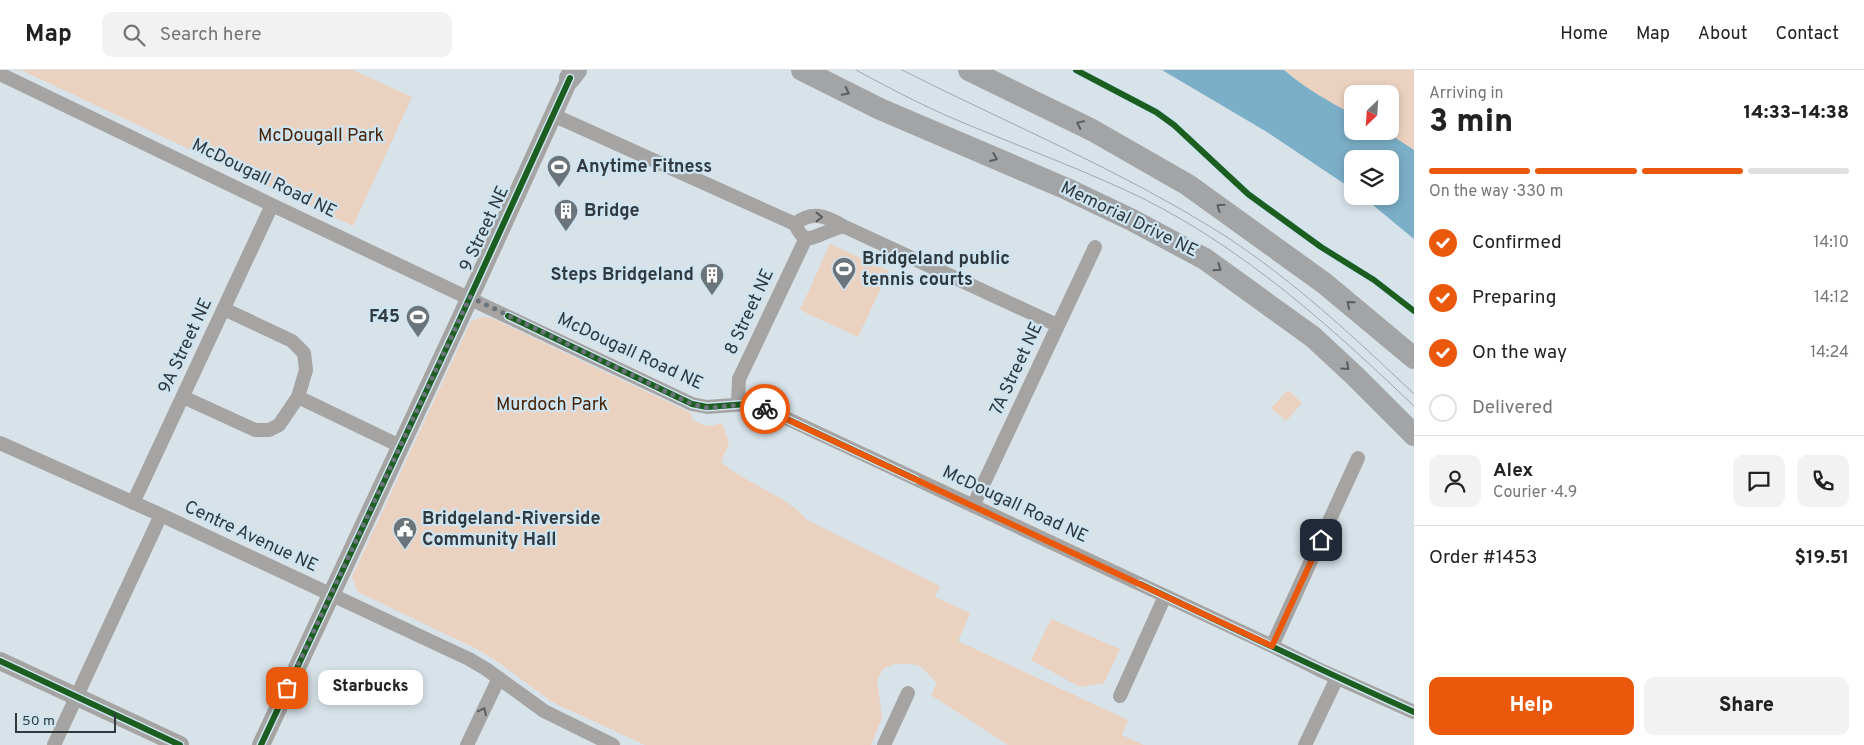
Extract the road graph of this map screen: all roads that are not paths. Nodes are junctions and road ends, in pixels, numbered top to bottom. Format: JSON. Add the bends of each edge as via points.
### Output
{"nodes":[{"id":1,"x":802,"y":70,"type":"edge"},
{"id":2,"x":968,"y":70,"type":"edge"},
{"id":3,"x":573,"y":73,"type":"edge"},
{"id":4,"x":0,"y":74,"type":"edge"},
{"id":5,"x":553,"y":115,"type":"junction"},
{"id":6,"x":272,"y":205,"type":"junction"},
{"id":7,"x":795,"y":224,"type":"junction"},
{"id":8,"x":843,"y":226,"type":"junction"},
{"id":9,"x":806,"y":238,"type":"junction"},
{"id":10,"x":1095,"y":247,"type":"dead end"},
{"id":11,"x":470,"y":297,"type":"junction"},
{"id":12,"x":224,"y":309,"type":"junction"},
{"id":13,"x":1057,"y":325,"type":"junction"},
{"id":14,"x":1414,"y":358,"type":"edge"},
{"id":15,"x":183,"y":397,"type":"junction"},
{"id":16,"x":298,"y":397,"type":"junction"},
{"id":17,"x":738,"y":404,"type":"junction"},
{"id":18,"x":1414,"y":435,"type":"edge"},
{"id":19,"x":0,"y":443,"type":"edge"},
{"id":20,"x":400,"y":446,"type":"junction"},
{"id":21,"x":1358,"y":458,"type":"dead end"},
{"id":22,"x":133,"y":503,"type":"junction"},
{"id":23,"x":973,"y":506,"type":"junction"},
{"id":24,"x":161,"y":515,"type":"junction"},
{"id":25,"x":330,"y":595,"type":"junction"},
{"id":26,"x":1165,"y":596,"type":"junction"},
{"id":27,"x":1272,"y":646,"type":"junction"},
{"id":28,"x":0,"y":660,"type":"edge"},
{"id":29,"x":498,"y":678,"type":"junction"},
{"id":30,"x":1337,"y":678,"type":"junction"},
{"id":31,"x":908,"y":694,"type":"dead end"},
{"id":32,"x":77,"y":696,"type":"junction"},
{"id":33,"x":1120,"y":696,"type":"dead end"},
{"id":34,"x":1414,"y":712,"type":"edge"},
{"id":35,"x":54,"y":745,"type":"edge"},
{"id":36,"x":180,"y":745,"type":"edge"},
{"id":37,"x":261,"y":745,"type":"edge"},
{"id":38,"x":467,"y":745,"type":"edge"},
{"id":39,"x":613,"y":745,"type":"edge"},
{"id":40,"x":884,"y":745,"type":"edge"},
{"id":41,"x":1305,"y":745,"type":"edge"}],
"edges":[{"from":1,"to":18,"type":"highway","name":"Memorial Drive NE","one_way":true,"via":[[880,110],[1067,189],[1205,258],[1313,337]]},
{"from":14,"to":2,"type":"highway","one_way":true,"via":[[1324,283],[1188,185],[1092,130]]},
{"from":3,"to":5,"type":"street","name":"9 Street NE"},
{"from":4,"to":6,"type":"street","name":"McDougall Road NE"},
{"from":5,"to":7,"type":"street"},
{"from":5,"to":11,"type":"street","name":"9 Street NE"},
{"from":6,"to":11,"type":"street","name":"McDougall Road NE"},
{"from":6,"to":12,"type":"street","name":"9A Street NE"},
{"from":7,"to":8,"type":"street","one_way":true,"via":[[802,218],[827,216]]},
{"from":7,"to":9,"type":"street","via":[[798,233]]},
{"from":8,"to":9,"type":"street"},
{"from":8,"to":13,"type":"street"},
{"from":9,"to":17,"type":"street","name":"8 Street NE","via":[[739,379]]},
{"from":10,"to":13,"type":"street","name":"7A Street NE"},
{"from":11,"to":17,"type":"street","name":"McDougall Road NE","via":[[692,404],[707,408]]},
{"from":11,"to":20,"type":"street","name":"9 Street NE"},
{"from":12,"to":15,"type":"street","name":"9A Street NE"},
{"from":12,"to":16,"type":"street","via":[[292,341],[304,353],[306,370]]},
{"from":13,"to":23,"type":"street","name":"7A Street NE"},
{"from":15,"to":16,"type":"street","via":[[255,430],[269,430],[279,425]]},
{"from":15,"to":22,"type":"street","name":"9A Street NE"},
{"from":16,"to":20,"type":"street"},
{"from":17,"to":23,"type":"street","name":"McDougall Road NE","via":[[771,411]]},
{"from":19,"to":22,"type":"street","name":"Centre Avenue NE"},
{"from":20,"to":25,"type":"street","name":"9 Street NE"},
{"from":21,"to":27,"type":"street"},
{"from":22,"to":24,"type":"street","name":"Centre Avenue NE"},
{"from":23,"to":26,"type":"street","name":"McDougall Road NE"},
{"from":24,"to":25,"type":"street","name":"Centre Avenue NE"},
{"from":24,"to":32,"type":"street"},
{"from":25,"to":29,"type":"street","name":"Centre Avenue NE","via":[[470,659]]},
{"from":25,"to":37,"type":"street","name":"9 Street NE"},
{"from":26,"to":27,"type":"street","name":"McDougall Road NE"},
{"from":26,"to":33,"type":"street"},
{"from":27,"to":30,"type":"street","name":"McDougall Road NE"},
{"from":28,"to":32,"type":"street"},
{"from":38,"to":29,"type":"street","one_way":true},
{"from":29,"to":39,"type":"street","name":"Centre Avenue NE","via":[[544,712]]},
{"from":30,"to":34,"type":"street","name":"McDougall Road NE"},
{"from":30,"to":41,"type":"street"},
{"from":31,"to":40,"type":"street"},
{"from":32,"to":35,"type":"street"},
{"from":32,"to":36,"type":"street"}]}
